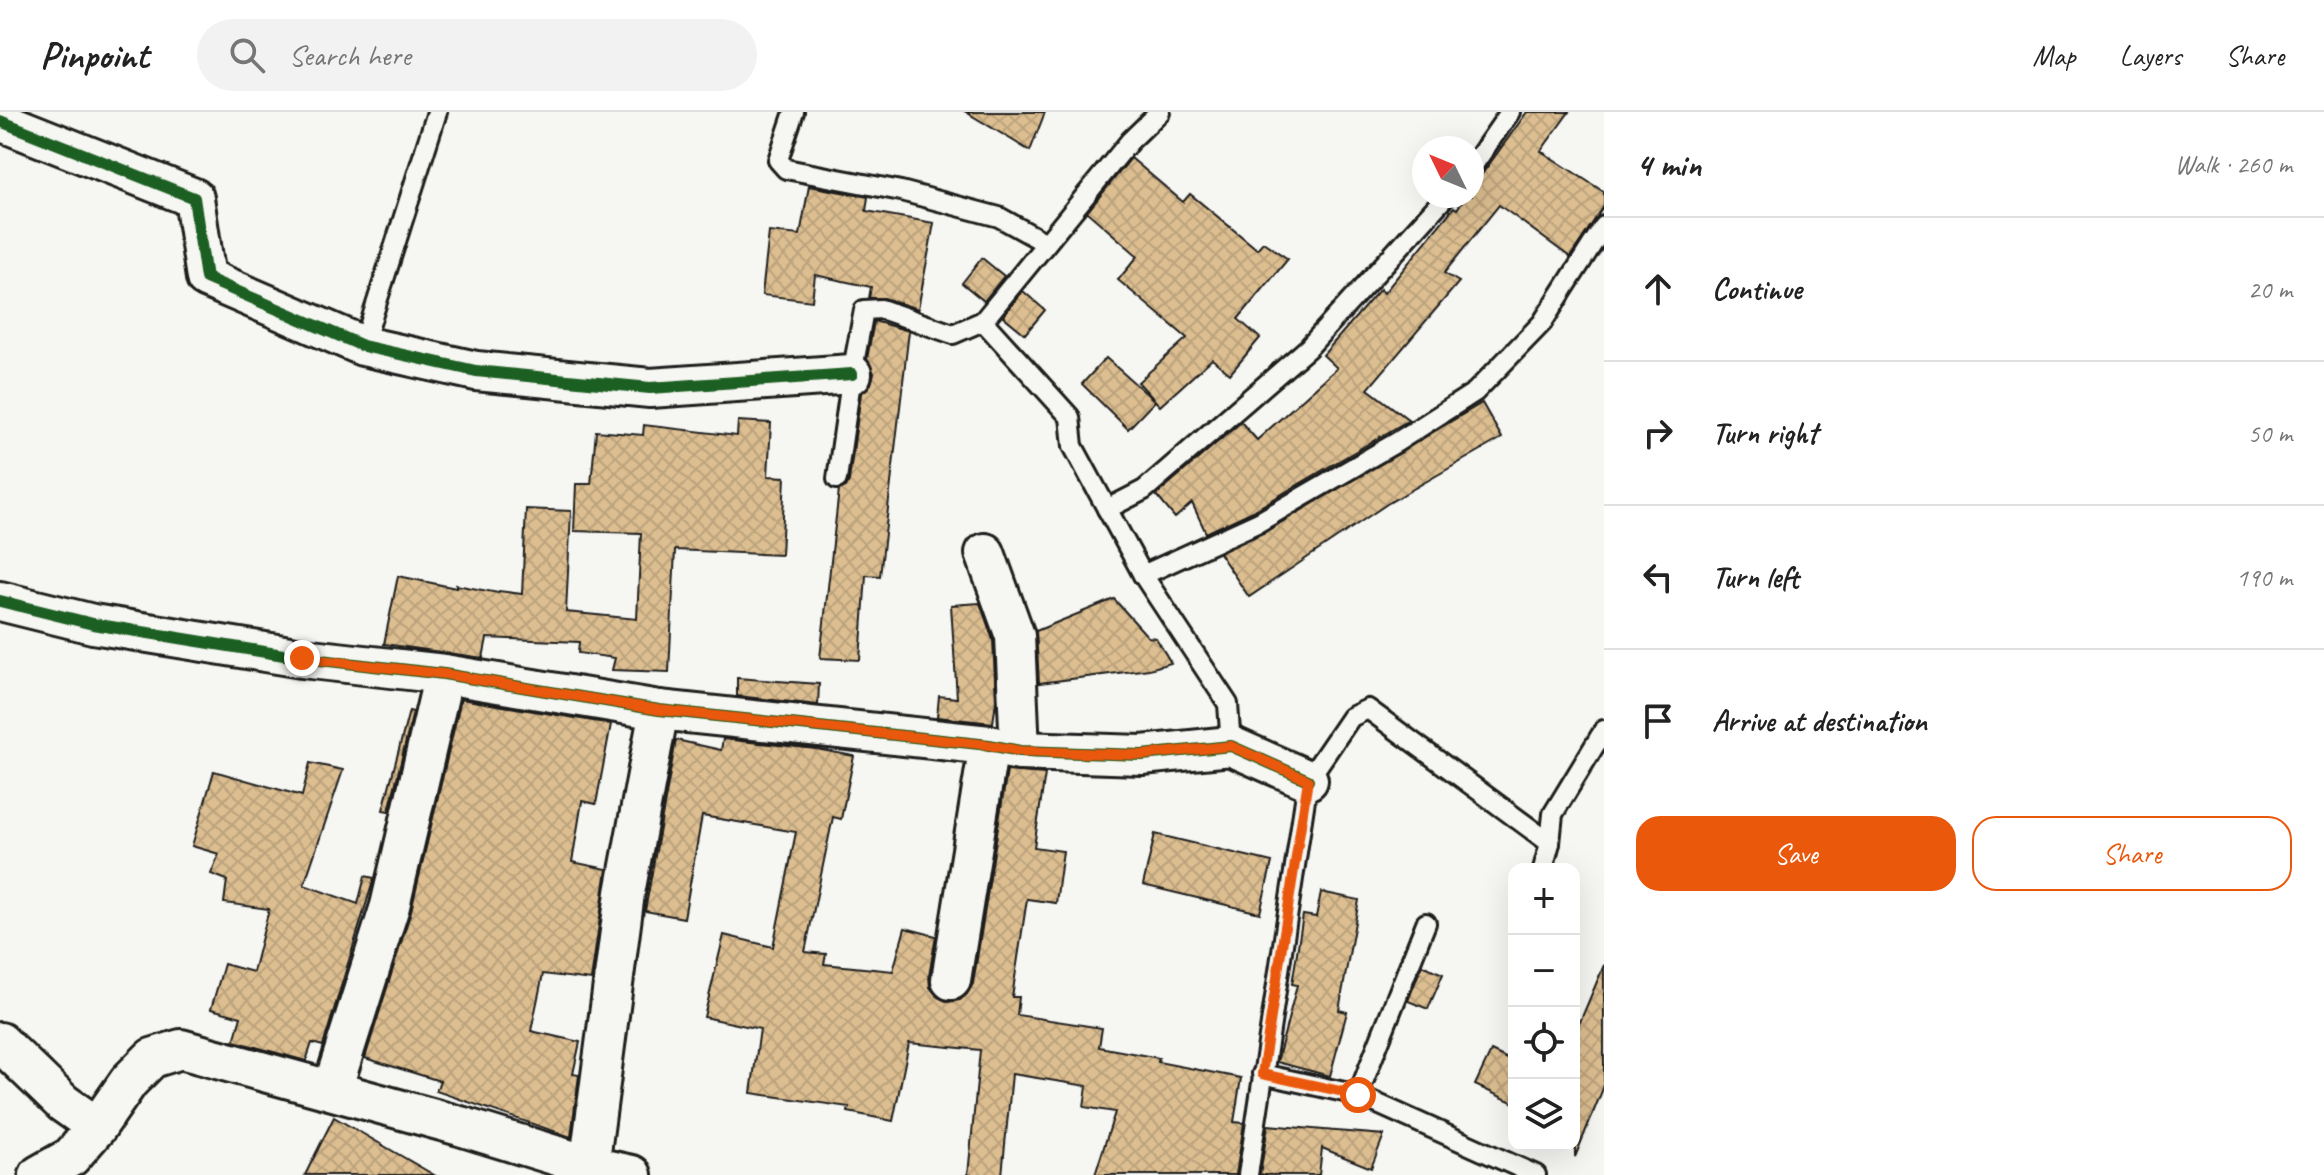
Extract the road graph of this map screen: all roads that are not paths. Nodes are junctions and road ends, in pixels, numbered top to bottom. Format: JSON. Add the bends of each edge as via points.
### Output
{"nodes":[{"id":1,"x":437,"y":112,"type":"edge"},
{"id":2,"x":794,"y":112,"type":"edge"},
{"id":3,"x":1160,"y":112,"type":"edge"},
{"id":4,"x":1510,"y":112,"type":"edge"},
{"id":5,"x":0,"y":121,"type":"edge"},
{"id":6,"x":1484,"y":150,"type":"edge"},
{"id":7,"x":1435,"y":208,"type":"edge"},
{"id":8,"x":1604,"y":226,"type":"edge"},
{"id":9,"x":1046,"y":243,"type":"junction"},
{"id":10,"x":983,"y":321,"type":"junction"},
{"id":11,"x":363,"y":346,"type":"junction"},
{"id":12,"x":852,"y":374,"type":"junction"},
{"id":13,"x":837,"y":479,"type":"dead end"},
{"id":14,"x":1107,"y":509,"type":"junction"},
{"id":15,"x":985,"y":553,"type":"dead end"},
{"id":16,"x":1143,"y":575,"type":"junction"},
{"id":17,"x":0,"y":601,"type":"edge"},
{"id":18,"x":444,"y":674,"type":"junction"},
{"id":19,"x":659,"y":710,"type":"junction"},
{"id":20,"x":1604,"y":730,"type":"edge"},
{"id":21,"x":1231,"y":746,"type":"junction"},
{"id":22,"x":1004,"y":748,"type":"junction"},
{"id":23,"x":1595,"y":760,"type":"edge"},
{"id":24,"x":1308,"y":780,"type":"junction"},
{"id":25,"x":1550,"y":843,"type":"junction"},
{"id":26,"x":1545,"y":863,"type":"edge"},
{"id":27,"x":1426,"y":923,"type":"dead end"},
{"id":28,"x":951,"y":980,"type":"dead end"},
{"id":29,"x":0,"y":1042,"type":"edge"},
{"id":30,"x":1262,"y":1074,"type":"junction"},
{"id":31,"x":332,"y":1090,"type":"junction"},
{"id":32,"x":1358,"y":1095,"type":"junction"},
{"id":33,"x":97,"y":1127,"type":"junction"},
{"id":34,"x":589,"y":1170,"type":"edge"},
{"id":35,"x":39,"y":1175,"type":"edge"},
{"id":36,"x":632,"y":1175,"type":"edge"},
{"id":37,"x":1248,"y":1175,"type":"edge"},
{"id":38,"x":1536,"y":1175,"type":"edge"}],
"edges":[{"from":1,"to":11,"type":"lane"},
{"from":2,"to":9,"type":"lane","via":[[778,160],[786,169],[999,217]]},
{"from":3,"to":9,"type":"lane"},
{"from":4,"to":6,"type":"lane"},
{"from":5,"to":11,"type":"street","via":[[194,198],[206,278]]},
{"from":7,"to":14,"type":"lane","via":[[1308,348],[1144,490]]},
{"from":8,"to":16,"type":"lane","via":[[1542,323],[1475,392],[1259,522]]},
{"from":9,"to":10,"type":"lane"},
{"from":10,"to":12,"type":"lane","via":[[953,334],[881,309],[864,310]]},
{"from":10,"to":14,"type":"lane","via":[[1070,417],[1073,446]]},
{"from":11,"to":12,"type":"street","via":[[476,371],[650,388]]},
{"from":12,"to":13,"type":"lane"},
{"from":14,"to":16,"type":"lane"},
{"from":15,"to":22,"type":"street","via":[[1015,636]]},
{"from":16,"to":21,"type":"lane","via":[[1228,704]]},
{"from":17,"to":18,"type":"street","via":[[93,624],[302,658]]},
{"from":18,"to":19,"type":"street"},
{"from":18,"to":31,"type":"street","via":[[390,906]]},
{"from":19,"to":22,"type":"street"},
{"from":19,"to":34,"type":"street","via":[[625,893]]},
{"from":20,"to":23,"type":"lane"},
{"from":21,"to":22,"type":"street","via":[[1142,755]]},
{"from":21,"to":24,"type":"street"},
{"from":22,"to":28,"type":"street"},
{"from":23,"to":25,"type":"lane","via":[[1553,814]]},
{"from":24,"to":25,"type":"lane","via":[[1351,717],[1368,709]]},
{"from":24,"to":30,"type":"lane"},
{"from":25,"to":26,"type":"lane"},
{"from":27,"to":32,"type":"lane"},
{"from":29,"to":33,"type":"street","via":[[63,1103]]},
{"from":30,"to":32,"type":"lane"},
{"from":30,"to":37,"type":"lane"},
{"from":31,"to":33,"type":"street","via":[[181,1049],[152,1058]]},
{"from":31,"to":34,"type":"street"},
{"from":32,"to":38,"type":"lane"},
{"from":33,"to":35,"type":"street","via":[[71,1157]]},
{"from":34,"to":36,"type":"street"}]}
